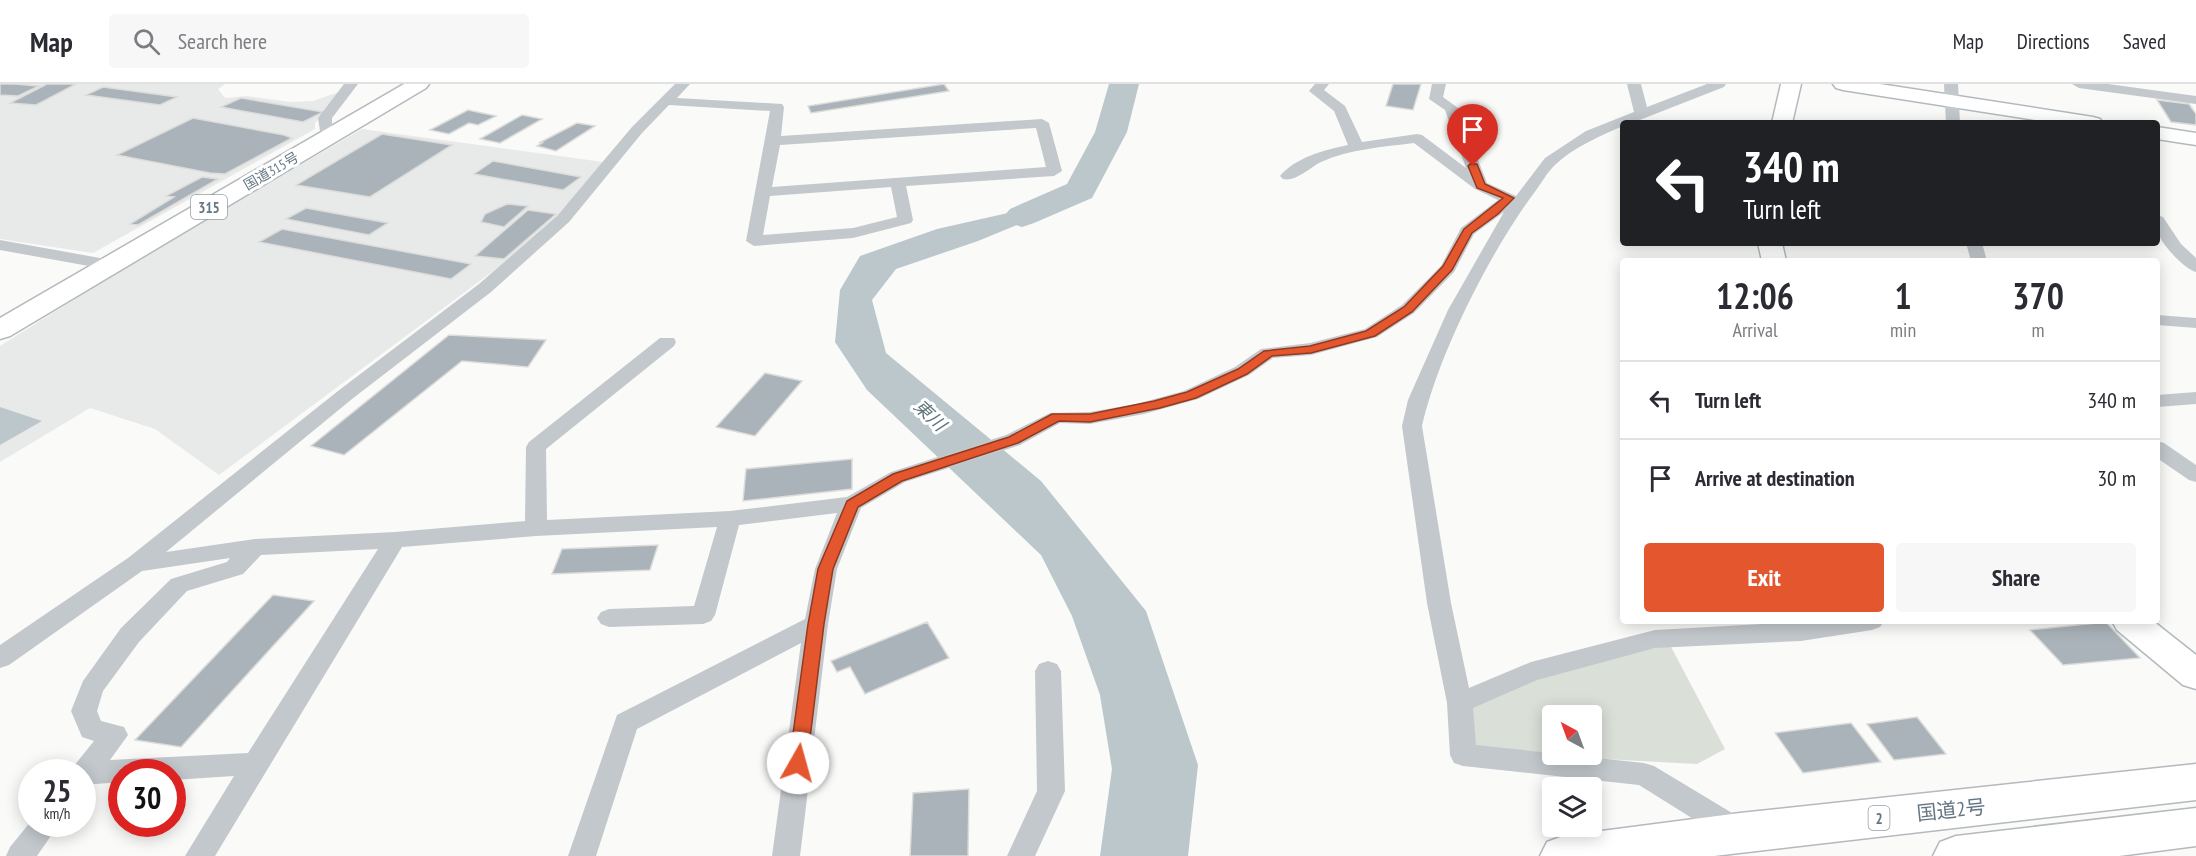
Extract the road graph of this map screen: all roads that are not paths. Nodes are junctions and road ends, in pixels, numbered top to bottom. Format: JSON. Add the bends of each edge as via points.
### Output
{"nodes":[{"id":1,"x":351,"y":84,"type":"edge"},
{"id":2,"x":419,"y":84,"type":"edge"},
{"id":3,"x":683,"y":84,"type":"edge"},
{"id":4,"x":1322,"y":84,"type":"edge"},
{"id":5,"x":1439,"y":84,"type":"edge"},
{"id":6,"x":1634,"y":84,"type":"edge"},
{"id":7,"x":1719,"y":84,"type":"edge"},
{"id":8,"x":1791,"y":84,"type":"edge"},
{"id":9,"x":1843,"y":84,"type":"edge"},
{"id":10,"x":2079,"y":84,"type":"edge"},
{"id":11,"x":1952,"y":92,"type":"edge"},
{"id":12,"x":2196,"y":100,"type":"edge"},
{"id":13,"x":664,"y":101,"type":"junction"},
{"id":14,"x":1641,"y":113,"type":"junction"},
{"id":15,"x":1624,"y":120,"type":"edge"},
{"id":16,"x":1783,"y":120,"type":"edge"},
{"id":17,"x":1953,"y":120,"type":"edge"},
{"id":18,"x":2079,"y":120,"type":"edge"},
{"id":19,"x":1620,"y":122,"type":"edge"},
{"id":20,"x":335,"y":133,"type":"junction"},
{"id":21,"x":2160,"y":133,"type":"edge"},
{"id":22,"x":2196,"y":139,"type":"edge"},
{"id":23,"x":773,"y":141,"type":"junction"},
{"id":24,"x":1357,"y":148,"type":"junction"},
{"id":25,"x":1288,"y":176,"type":"dead end"},
{"id":26,"x":898,"y":183,"type":"junction"},
{"id":27,"x":1480,"y":186,"type":"junction"},
{"id":28,"x":763,"y":192,"type":"junction"},
{"id":29,"x":1514,"y":200,"type":"junction"},
{"id":30,"x":2160,"y":224,"type":"edge"},
{"id":31,"x":2160,"y":244,"type":"edge"},
{"id":32,"x":0,"y":245,"type":"edge"},
{"id":33,"x":2175,"y":247,"type":"junction"},
{"id":34,"x":111,"y":265,"type":"junction"},
{"id":35,"x":2196,"y":267,"type":"edge"},
{"id":36,"x":2160,"y":320,"type":"edge"},
{"id":37,"x":2196,"y":323,"type":"edge"},
{"id":38,"x":0,"y":330,"type":"edge"},
{"id":39,"x":667,"y":342,"type":"dead end"},
{"id":40,"x":2196,"y":398,"type":"edge"},
{"id":41,"x":2160,"y":400,"type":"edge"},
{"id":42,"x":2160,"y":450,"type":"edge"},
{"id":43,"x":2196,"y":475,"type":"edge"},
{"id":44,"x":852,"y":504,"type":"junction"},
{"id":45,"x":730,"y":519,"type":"junction"},
{"id":46,"x":536,"y":528,"type":"junction"},
{"id":47,"x":395,"y":540,"type":"junction"},
{"id":48,"x":255,"y":547,"type":"junction"},
{"id":49,"x":136,"y":564,"type":"junction"},
{"id":50,"x":609,"y":618,"type":"dead end"},
{"id":51,"x":816,"y":624,"type":"junction"},
{"id":52,"x":1853,"y":624,"type":"edge"},
{"id":53,"x":2133,"y":624,"type":"edge"},
{"id":54,"x":0,"y":658,"type":"edge"},
{"id":55,"x":1048,"y":671,"type":"dead end"},
{"id":56,"x":2196,"y":675,"type":"edge"},
{"id":57,"x":1460,"y":703,"type":"junction"},
{"id":58,"x":95,"y":759,"type":"edge"},
{"id":59,"x":255,"y":764,"type":"junction"},
{"id":60,"x":96,"y":773,"type":"edge"},
{"id":61,"x":2196,"y":782,"type":"edge"},
{"id":62,"x":2196,"y":827,"type":"edge"},
{"id":63,"x":1740,"y":833,"type":"junction"},
{"id":64,"x":35,"y":837,"type":"edge"},
{"id":65,"x":1979,"y":855,"type":"edge"},
{"id":66,"x":20,"y":856,"type":"edge"},
{"id":67,"x":199,"y":856,"type":"edge"},
{"id":68,"x":582,"y":856,"type":"edge"},
{"id":69,"x":786,"y":856,"type":"edge"},
{"id":70,"x":1021,"y":856,"type":"edge"},
{"id":71,"x":1563,"y":856,"type":"edge"}],
"edges":[{"from":1,"to":20,"type":"street","via":[[326,118],[325,128]]},
{"from":2,"to":20,"type":"highway","name":"国道315号","number":"315"},
{"from":3,"to":13,"type":"street"},
{"from":4,"to":24,"type":"street","via":[[1316,91],[1340,109]]},
{"from":5,"to":27,"type":"street","via":[[1436,99],[1451,108]]},
{"from":6,"to":14,"type":"street"},
{"from":7,"to":14,"type":"street"},
{"from":8,"to":16,"type":"street"},
{"from":9,"to":11,"type":"street"},
{"from":10,"to":12,"type":"street"},
{"from":11,"to":17,"type":"street"},
{"from":11,"to":18,"type":"street"},
{"from":13,"to":23,"type":"street","via":[[777,107]]},
{"from":13,"to":49,"type":"street","via":[[563,219],[534,246]]},
{"from":14,"to":15,"type":"street"},
{"from":19,"to":29,"type":"street","via":[[1591,134],[1550,161]]},
{"from":20,"to":34,"type":"highway","name":"国道315号","number":"315"},
{"from":21,"to":22,"type":"street"},
{"from":23,"to":26,"type":"street","via":[[1042,123],[1054,171]]},
{"from":23,"to":28,"type":"street"},
{"from":24,"to":25,"type":"street","via":[[1324,156]]},
{"from":24,"to":27,"type":"street","via":[[1417,138]]},
{"from":26,"to":28,"type":"street"},
{"from":26,"to":28,"type":"street","via":[[905,220],[853,233],[754,241]]},
{"from":27,"to":29,"type":"street"},
{"from":29,"to":44,"type":"street","via":[[1467,231],[1448,268],[1408,309],[1371,333],[1311,349],[1268,353],[1242,371],[1191,395],[1137,410],[1090,418],[1057,417],[1013,440],[897,477]]},
{"from":29,"to":57,"type":"street","via":[[1457,310],[1418,400],[1412,426],[1439,603]]},
{"from":30,"to":33,"type":"street"},
{"from":31,"to":33,"type":"street"},
{"from":32,"to":34,"type":"street"},
{"from":33,"to":35,"type":"street"},
{"from":34,"to":38,"type":"highway","name":"国道315号","number":"315"},
{"from":36,"to":37,"type":"street"},
{"from":39,"to":46,"type":"street","via":[[536,447]]},
{"from":40,"to":41,"type":"street"},
{"from":42,"to":43,"type":"street"},
{"from":44,"to":45,"type":"street"},
{"from":44,"to":51,"type":"street","via":[[826,569]]},
{"from":45,"to":46,"type":"street"},
{"from":45,"to":50,"type":"street","via":[[703,615]]},
{"from":46,"to":47,"type":"street"},
{"from":47,"to":48,"type":"street"},
{"from":47,"to":59,"type":"street"},
{"from":48,"to":49,"type":"street"},
{"from":48,"to":58,"type":"street","via":[[235,568],[179,585],[130,635],[92,688],[84,711],[91,729],[115,735]]},
{"from":49,"to":54,"type":"street"},
{"from":51,"to":68,"type":"street","via":[[626,722]]},
{"from":51,"to":69,"type":"street"},
{"from":52,"to":57,"type":"street","via":[[1801,632],[1655,639],[1531,672]]},
{"from":53,"to":56,"type":"street"},
{"from":55,"to":70,"type":"street","via":[[1051,791]]},
{"from":57,"to":63,"type":"street","via":[[1462,755],[1644,774]]},
{"from":59,"to":60,"type":"street"},
{"from":59,"to":67,"type":"street"},
{"from":61,"to":63,"type":"highway","name":"国道2号","number":"2"},
{"from":62,"to":65,"type":"highway"},
{"from":63,"to":71,"type":"highway","name":"国道2号","number":"2"},
{"from":64,"to":66,"type":"street"}]}
